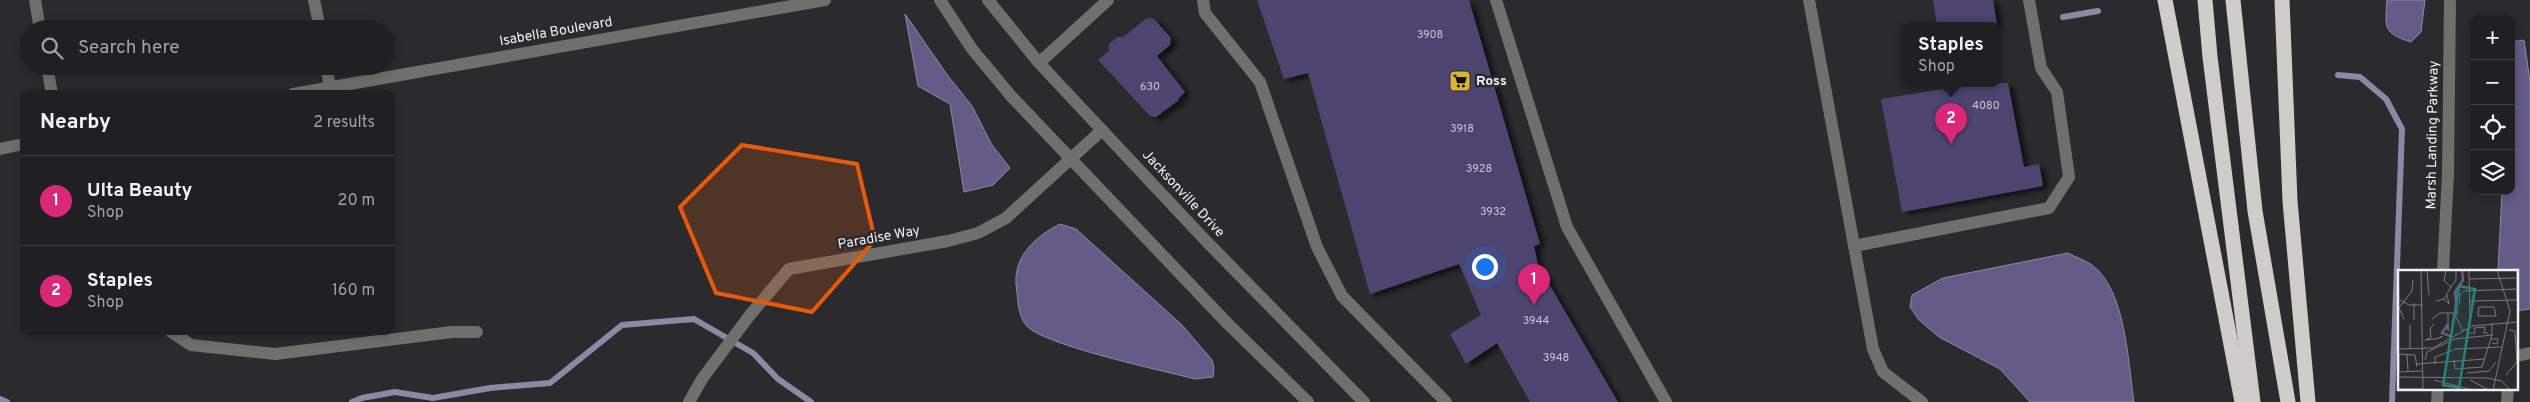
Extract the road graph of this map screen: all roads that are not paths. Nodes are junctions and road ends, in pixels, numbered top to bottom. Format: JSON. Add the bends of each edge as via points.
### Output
{"nodes":[{"id":1,"x":314,"y":0,"type":"edge"},
{"id":2,"x":825,"y":0,"type":"edge"},
{"id":3,"x":940,"y":0,"type":"edge"},
{"id":4,"x":988,"y":0,"type":"edge"},
{"id":5,"x":1108,"y":0,"type":"edge"},
{"id":6,"x":1203,"y":0,"type":"edge"},
{"id":7,"x":1496,"y":0,"type":"edge"},
{"id":8,"x":1809,"y":0,"type":"edge"},
{"id":9,"x":2029,"y":0,"type":"edge"},
{"id":10,"x":2164,"y":0,"type":"edge"},
{"id":11,"x":2205,"y":0,"type":"edge"},
{"id":12,"x":2233,"y":0,"type":"edge"},
{"id":13,"x":2282,"y":0,"type":"edge"},
{"id":14,"x":2450,"y":0,"type":"edge"},
{"id":15,"x":39,"y":1,"type":"edge"},
{"id":16,"x":40,"y":20,"type":"edge"},
{"id":17,"x":318,"y":20,"type":"edge"},
{"id":18,"x":1038,"y":63,"type":"junction"},
{"id":19,"x":49,"y":75,"type":"edge"},
{"id":20,"x":328,"y":75,"type":"edge"},
{"id":21,"x":330,"y":87,"type":"junction"},
{"id":22,"x":51,"y":90,"type":"edge"},
{"id":23,"x":314,"y":90,"type":"edge"},
{"id":24,"x":1102,"y":130,"type":"junction"},
{"id":25,"x":20,"y":145,"type":"edge"},
{"id":26,"x":0,"y":149,"type":"edge"},
{"id":27,"x":1071,"y":158,"type":"junction"},
{"id":28,"x":1854,"y":246,"type":"junction"},
{"id":29,"x":2443,"y":270,"type":"edge"},
{"id":30,"x":477,"y":332,"type":"dead end"},
{"id":31,"x":176,"y":335,"type":"edge"},
{"id":32,"x":689,"y":402,"type":"edge"},
{"id":33,"x":1308,"y":402,"type":"edge"},
{"id":34,"x":1364,"y":402,"type":"edge"},
{"id":35,"x":1446,"y":402,"type":"edge"},
{"id":36,"x":1666,"y":402,"type":"edge"},
{"id":37,"x":1922,"y":402,"type":"edge"},
{"id":38,"x":2242,"y":402,"type":"edge"},
{"id":39,"x":2253,"y":402,"type":"edge"},
{"id":40,"x":2288,"y":402,"type":"edge"},
{"id":41,"x":2308,"y":402,"type":"edge"}],
"edges":[{"from":1,"to":17,"type":"street"},
{"from":2,"to":21,"type":"street","name":"Isabella Boulevard"},
{"from":3,"to":27,"type":"street","via":[[972,49],[1011,96]]},
{"from":4,"to":18,"type":"street","name":"Jacksonville Drive"},
{"from":5,"to":18,"type":"street"},
{"from":6,"to":35,"type":"street","via":[[1205,13],[1260,82],[1317,247],[1342,296]]},
{"from":7,"to":36,"type":"street","via":[[1567,227]]},
{"from":8,"to":28,"type":"street"},
{"from":9,"to":28,"type":"street","via":[[2041,68],[2057,92],[2069,177],[2049,208]]},
{"from":10,"to":38,"type":"highway"},
{"from":11,"to":39,"type":"highway"},
{"from":12,"to":40,"type":"highway","via":[[2255,211]]},
{"from":13,"to":41,"type":"highway","via":[[2290,201]]},
{"from":14,"to":29,"type":"street","name":"Marsh Landing Parkway"},
{"from":15,"to":16,"type":"street"},
{"from":18,"to":24,"type":"street","name":"Jacksonville Drive"},
{"from":19,"to":22,"type":"street"},
{"from":20,"to":21,"type":"street"},
{"from":21,"to":23,"type":"street","name":"Isabella Boulevard"},
{"from":24,"to":27,"type":"street","name":"Paradise Way"},
{"from":24,"to":34,"type":"street","name":"Jacksonville Drive"},
{"from":25,"to":26,"type":"street"},
{"from":27,"to":32,"type":"street","name":"Paradise Way","via":[[1006,218],[978,233],[789,269],[750,315]]},
{"from":27,"to":33,"type":"street","via":[[1228,324]]},
{"from":28,"to":37,"type":"street","via":[[1873,349],[1883,372]]},
{"from":30,"to":31,"type":"street","via":[[452,332],[275,354],[191,345]]}]}
